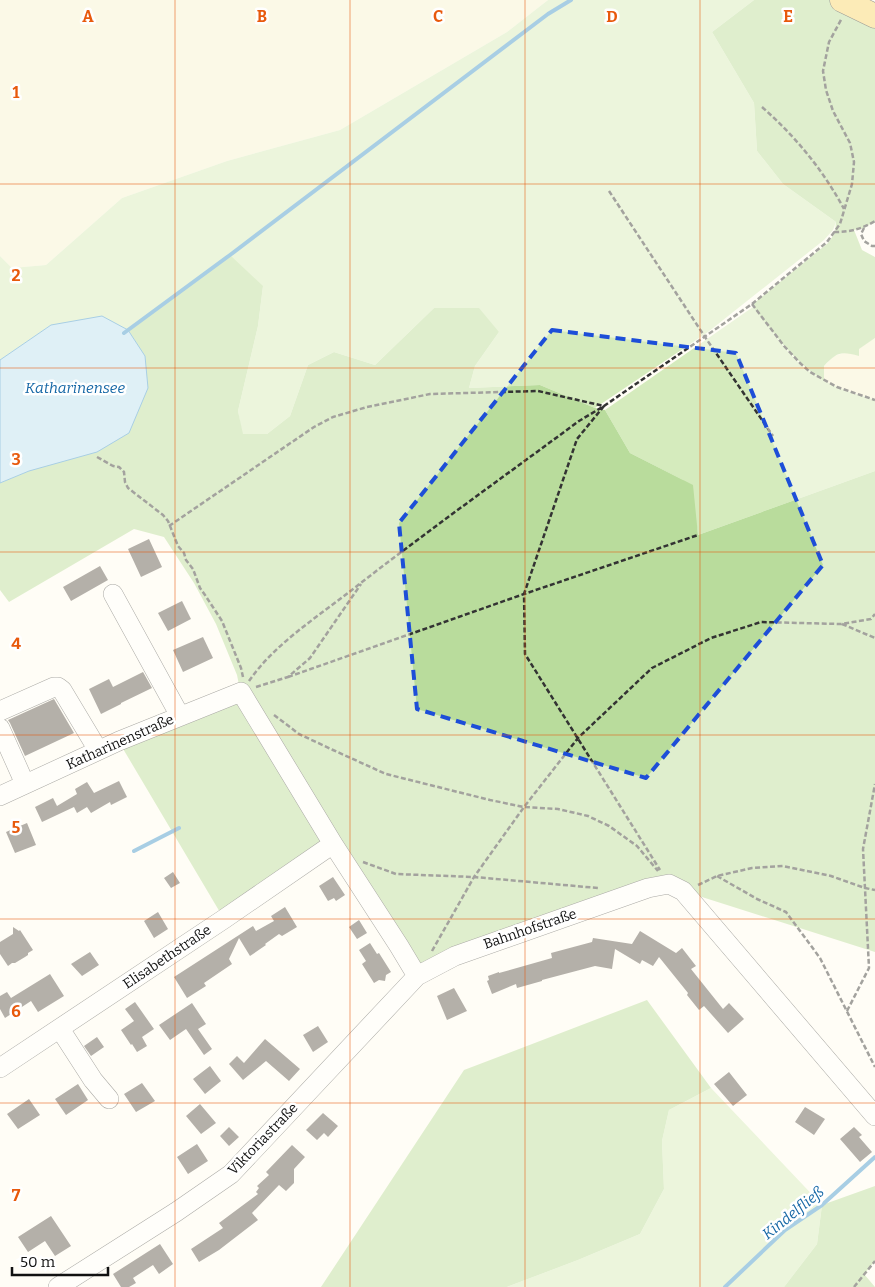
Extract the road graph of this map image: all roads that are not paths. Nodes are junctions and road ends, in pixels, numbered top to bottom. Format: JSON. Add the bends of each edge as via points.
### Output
{"nodes":[{"id":1,"x":843,"y":0,"type":"edge"},
{"id":2,"x":875,"y":16,"type":"edge"},
{"id":3,"x":113,"y":594,"type":"dead end"},
{"id":4,"x":0,"y":711,"type":"edge"},
{"id":5,"x":180,"y":716,"type":"junction"},
{"id":6,"x":0,"y":728,"type":"edge"},
{"id":7,"x":98,"y":750,"type":"junction"},
{"id":8,"x":25,"y":784,"type":"junction"},
{"id":9,"x":0,"y":796,"type":"edge"},
{"id":10,"x":337,"y":849,"type":"junction"},
{"id":11,"x":417,"y":976,"type":"junction"},
{"id":12,"x":60,"y":1029,"type":"junction"},
{"id":13,"x":0,"y":1068,"type":"edge"},
{"id":14,"x":109,"y":1099,"type":"dead end"},
{"id":15,"x":875,"y":1116,"type":"edge"},
{"id":16,"x":58,"y":1287,"type":"edge"}],
"edges":[{"from":1,"to":2,"type":"main road"},
{"from":3,"to":5,"type":"street"},
{"from":4,"to":7,"type":"street","via":[[58,687]]},
{"from":5,"to":7,"type":"street","name":"Katharinenstraße"},
{"from":5,"to":10,"type":"street","name":"Katharinenstraße","via":[[242,690]]},
{"from":6,"to":8,"type":"street"},
{"from":7,"to":8,"type":"street","name":"Katharinenstraße"},
{"from":8,"to":9,"type":"street","name":"Katharinenstraße"},
{"from":10,"to":11,"type":"street"},
{"from":10,"to":12,"type":"street","name":"Elisabethstraße","via":[[216,924]]},
{"from":11,"to":15,"type":"street","name":"Bahnhofstraße","via":[[455,956],[648,888],[676,888]]},
{"from":11,"to":16,"type":"street","name":"Viktoriastraße","via":[[231,1174]]},
{"from":12,"to":13,"type":"street","name":"Elisabethstraße"},
{"from":12,"to":14,"type":"street"}]}
